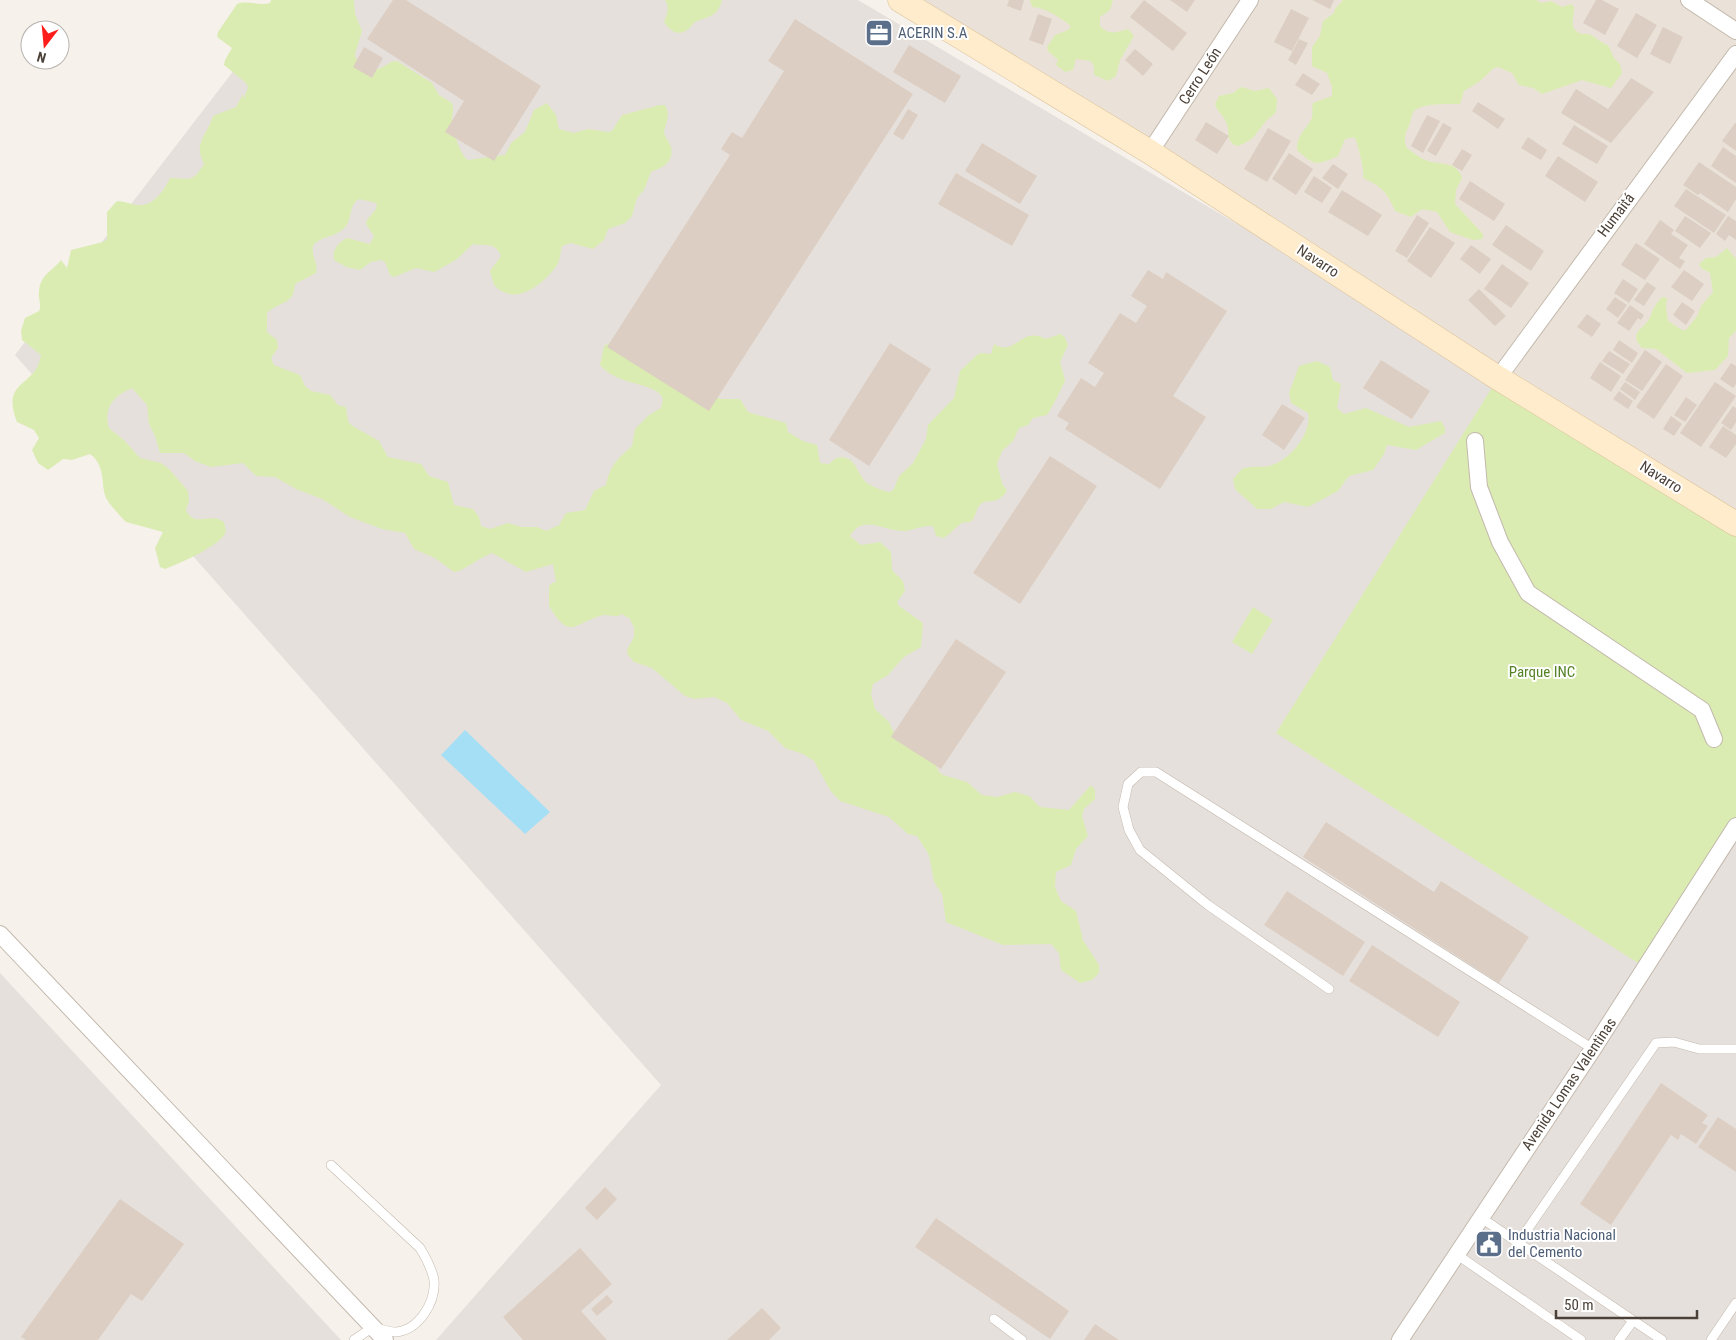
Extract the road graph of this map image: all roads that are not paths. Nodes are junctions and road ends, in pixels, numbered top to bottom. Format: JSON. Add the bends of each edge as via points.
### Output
{"nodes":[{"id":1,"x":900,"y":0,"type":"edge"},
{"id":2,"x":1250,"y":0,"type":"edge"},
{"id":3,"x":1689,"y":0,"type":"edge"},
{"id":4,"x":1736,"y":31,"type":"edge"},
{"id":5,"x":1736,"y":54,"type":"edge"},
{"id":6,"x":1150,"y":152,"type":"junction"},
{"id":7,"x":1498,"y":378,"type":"junction"},
{"id":8,"x":1475,"y":441,"type":"dead end"},
{"id":9,"x":1736,"y":524,"type":"edge"},
{"id":10,"x":1714,"y":739,"type":"dead end"},
{"id":11,"x":1736,"y":826,"type":"edge"},
{"id":12,"x":0,"y":934,"type":"edge"},
{"id":13,"x":1329,"y":989,"type":"dead end"},
{"id":14,"x":1593,"y":1049,"type":"junction"},
{"id":15,"x":1736,"y":1049,"type":"edge"},
{"id":16,"x":331,"y":1165,"type":"dead end"},
{"id":17,"x":1480,"y":1217,"type":"junction"},
{"id":18,"x":1518,"y":1243,"type":"junction"},
{"id":19,"x":1456,"y":1254,"type":"junction"},
{"id":20,"x":1736,"y":1303,"type":"edge"},
{"id":21,"x":994,"y":1319,"type":"dead end"},
{"id":22,"x":1633,"y":1321,"type":"junction"},
{"id":23,"x":373,"y":1327,"type":"junction"},
{"id":24,"x":354,"y":1340,"type":"edge"},
{"id":25,"x":385,"y":1340,"type":"edge"},
{"id":26,"x":1022,"y":1340,"type":"edge"},
{"id":27,"x":1400,"y":1340,"type":"edge"},
{"id":28,"x":1581,"y":1340,"type":"edge"},
{"id":29,"x":1619,"y":1340,"type":"edge"},
{"id":30,"x":1662,"y":1340,"type":"edge"},
{"id":31,"x":1711,"y":1340,"type":"edge"}],
"edges":[{"from":1,"to":6,"type":"street","name":"Navarro"},
{"from":2,"to":6,"type":"street","name":"Cerro León"},
{"from":3,"to":4,"type":"street"},
{"from":5,"to":7,"type":"street","name":"Humaitá"},
{"from":6,"to":7,"type":"street","name":"Navarro"},
{"from":7,"to":9,"type":"street","name":"Navarro"},
{"from":8,"to":10,"type":"street","via":[[1479,487],[1500,542],[1528,593],[1702,710]]},
{"from":11,"to":14,"type":"street","name":"Avenida Lomas Valentinas"},
{"from":12,"to":23,"type":"street"},
{"from":13,"to":14,"type":"lane","via":[[1208,905],[1140,850],[1129,830],[1123,807],[1128,784],[1141,772],[1156,772]]},
{"from":14,"to":17,"type":"street","name":"Avenida Lomas Valentinas"},
{"from":15,"to":18,"type":"lane","via":[[1699,1049],[1674,1042],[1656,1044]]},
{"from":16,"to":23,"type":"lane","via":[[420,1248],[431,1270],[434,1282],[429,1305],[412,1327],[395,1332]]},
{"from":17,"to":18,"type":"lane"},
{"from":17,"to":19,"type":"street","name":"Avenida Lomas Valentinas"},
{"from":18,"to":22,"type":"lane"},
{"from":19,"to":27,"type":"street","name":"Avenida Lomas Valentinas"},
{"from":19,"to":28,"type":"lane"},
{"from":20,"to":31,"type":"lane"},
{"from":21,"to":26,"type":"lane"},
{"from":22,"to":29,"type":"lane"},
{"from":22,"to":30,"type":"lane"},
{"from":23,"to":24,"type":"lane"},
{"from":23,"to":25,"type":"street"}]}
